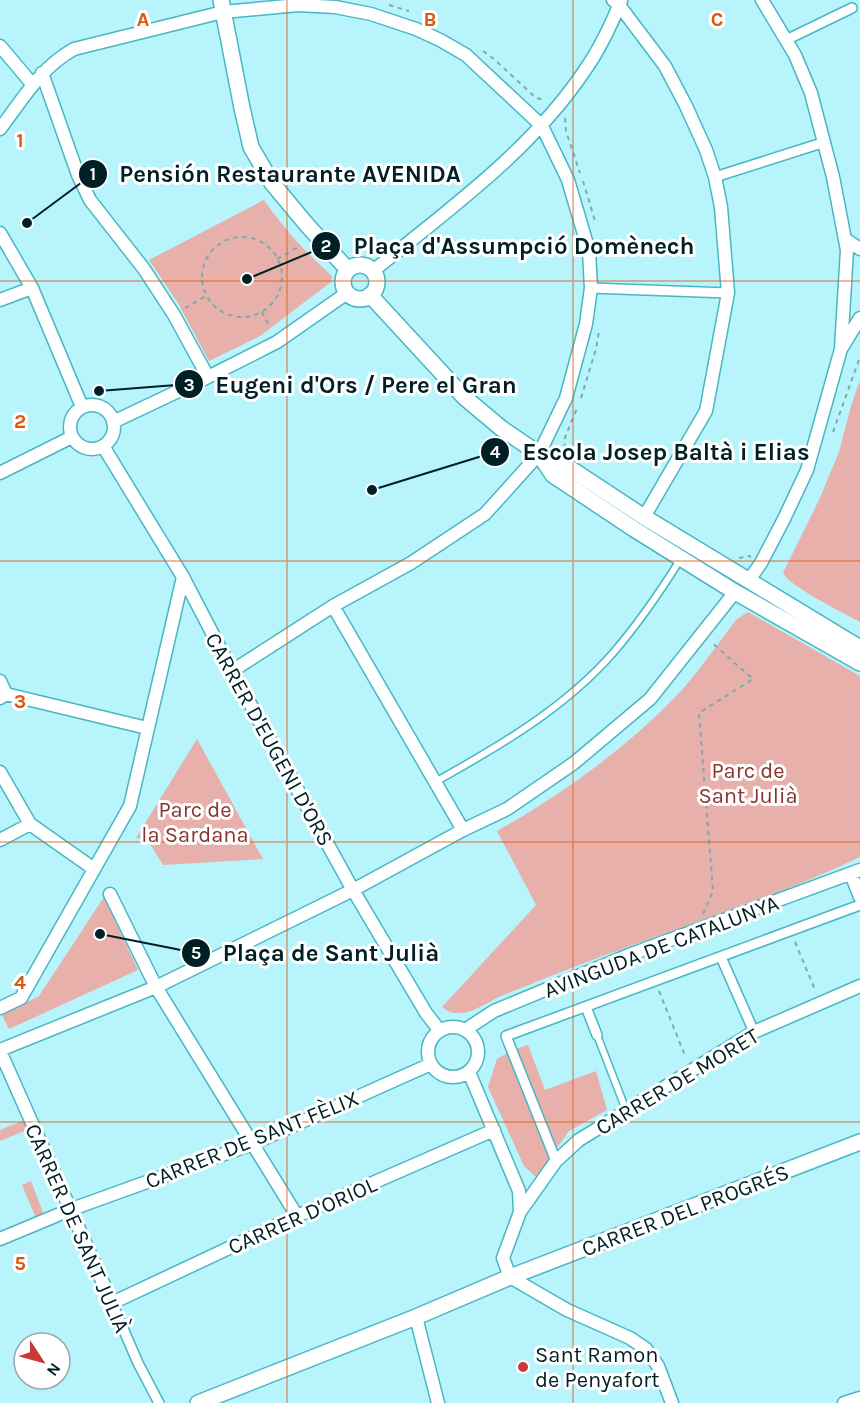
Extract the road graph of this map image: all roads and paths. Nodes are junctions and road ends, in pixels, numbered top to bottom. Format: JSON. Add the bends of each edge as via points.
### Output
{"nodes":[{"id":1,"x":762,"y":0,"type":"edge"},
{"id":2,"x":618,"y":2,"type":"edge"},
{"id":3,"x":853,"y":4,"type":"edge"},
{"id":4,"x":222,"y":6,"type":"edge"},
{"id":5,"x":786,"y":40,"type":"junction"},
{"id":6,"x":0,"y":46,"type":"edge"},
{"id":7,"x":42,"y":73,"type":"junction"},
{"id":8,"x":33,"y":86,"type":"junction"},
{"id":9,"x":566,"y":119,"type":"dead end"},
{"id":10,"x":542,"y":126,"type":"junction"},
{"id":11,"x":0,"y":129,"type":"edge"},
{"id":12,"x":825,"y":142,"type":"junction"},
{"id":13,"x":715,"y":177,"type":"junction"},
{"id":14,"x":596,"y":222,"type":"dead end"},
{"id":15,"x":0,"y":233,"type":"edge"},
{"id":16,"x":845,"y":239,"type":"junction"},
{"id":17,"x":300,"y":246,"type":"dead end"},
{"id":18,"x":860,"y":249,"type":"edge"},
{"id":19,"x":277,"y":258,"type":"junction"},
{"id":20,"x":348,"y":270,"type":"junction"},
{"id":21,"x":374,"y":271,"type":"junction"},
{"id":22,"x":32,"y":288,"type":"junction"},
{"id":23,"x":591,"y":288,"type":"junction"},
{"id":24,"x":347,"y":293,"type":"junction"},
{"id":25,"x":728,"y":293,"type":"junction"},
{"id":26,"x":370,"y":295,"type":"junction"},
{"id":27,"x":206,"y":296,"type":"junction"},
{"id":28,"x":0,"y":300,"type":"edge"},
{"id":29,"x":182,"y":310,"type":"dead end"},
{"id":30,"x":262,"y":312,"type":"junction"},
{"id":31,"x":860,"y":318,"type":"edge"},
{"id":32,"x":270,"y":328,"type":"dead end"},
{"id":33,"x":599,"y":329,"type":"dead end"},
{"id":34,"x":841,"y":349,"type":"junction"},
{"id":35,"x":860,"y":357,"type":"edge"},
{"id":36,"x":208,"y":377,"type":"junction"},
{"id":37,"x":82,"y":407,"type":"junction"},
{"id":38,"x":113,"y":422,"type":"junction"},
{"id":39,"x":833,"y":431,"type":"dead end"},
{"id":40,"x":72,"y":437,"type":"junction"},
{"id":41,"x":103,"y":446,"type":"junction"},
{"id":42,"x":566,"y":449,"type":"dead end"},
{"id":43,"x":539,"y":454,"type":"junction"},
{"id":44,"x":0,"y":473,"type":"edge"},
{"id":45,"x":644,"y":517,"type":"junction"},
{"id":46,"x":734,"y":557,"type":"dead end"},
{"id":47,"x":681,"y":558,"type":"junction"},
{"id":48,"x":761,"y":563,"type":"junction"},
{"id":49,"x":183,"y":577,"type":"junction"},
{"id":50,"x":749,"y":580,"type":"junction"},
{"id":51,"x":735,"y":591,"type":"junction"},
{"id":52,"x":333,"y":606,"type":"junction"},
{"id":53,"x":701,"y":634,"type":"junction"},
{"id":54,"x":860,"y":648,"type":"edge"},
{"id":55,"x":860,"y":663,"type":"edge"},
{"id":56,"x":232,"y":671,"type":"junction"},
{"id":57,"x":0,"y":681,"type":"edge"},
{"id":58,"x":3,"y":696,"type":"edge"},
{"id":59,"x":147,"y":728,"type":"junction"},
{"id":60,"x":0,"y":772,"type":"edge"},
{"id":61,"x":435,"y":782,"type":"junction"},
{"id":62,"x":30,"y":824,"type":"junction"},
{"id":63,"x":463,"y":830,"type":"junction"},
{"id":64,"x":0,"y":840,"type":"edge"},
{"id":65,"x":94,"y":869,"type":"junction"},
{"id":66,"x":856,"y":872,"type":"edge"},
{"id":67,"x":353,"y":890,"type":"junction"},
{"id":68,"x":110,"y":894,"type":"dead end"},
{"id":69,"x":860,"y":897,"type":"edge"},
{"id":70,"x":860,"y":905,"type":"edge"},
{"id":71,"x":696,"y":930,"type":"junction"},
{"id":72,"x":791,"y":931,"type":"junction"},
{"id":73,"x":721,"y":957,"type":"junction"},
{"id":74,"x":655,"y":980,"type":"junction"},
{"id":75,"x":860,"y":986,"type":"edge"},
{"id":76,"x":156,"y":987,"type":"junction"},
{"id":77,"x":821,"y":1003,"type":"junction"},
{"id":78,"x":586,"y":1007,"type":"junction"},
{"id":79,"x":0,"y":1008,"type":"edge"},
{"id":80,"x":465,"y":1030,"type":"junction"},
{"id":81,"x":440,"y":1031,"type":"junction"},
{"id":82,"x":754,"y":1032,"type":"junction"},
{"id":83,"x":597,"y":1035,"type":"joint"},
{"id":84,"x":0,"y":1051,"type":"edge"},
{"id":85,"x":431,"y":1065,"type":"junction"},
{"id":86,"x":469,"y":1072,"type":"junction"},
{"id":87,"x":691,"y":1072,"type":"junction"},
{"id":88,"x":627,"y":1111,"type":"junction"},
{"id":89,"x":494,"y":1130,"type":"junction"},
{"id":90,"x":860,"y":1142,"type":"edge"},
{"id":91,"x":252,"y":1144,"type":"junction"},
{"id":92,"x":556,"y":1161,"type":"junction"},
{"id":93,"x":72,"y":1209,"type":"junction"},
{"id":94,"x":520,"y":1212,"type":"junction"},
{"id":95,"x":297,"y":1216,"type":"junction"},
{"id":96,"x":0,"y":1239,"type":"edge"},
{"id":97,"x":510,"y":1277,"type":"junction"},
{"id":98,"x":112,"y":1303,"type":"junction"},
{"id":99,"x":416,"y":1317,"type":"junction"},
{"id":100,"x":860,"y":1398,"type":"edge"},
{"id":101,"x":159,"y":1403,"type":"edge"},
{"id":102,"x":198,"y":1403,"type":"edge"},
{"id":103,"x":438,"y":1403,"type":"edge"},
{"id":104,"x":672,"y":1403,"type":"edge"},
{"id":105,"x":844,"y":1403,"type":"edge"}],
"edges":[{"from":1,"to":5,"type":"street"},
{"from":2,"to":10,"type":"street","via":[[603,40],[585,70]]},
{"from":2,"to":13,"type":"street","via":[[664,66],[686,106]]},
{"from":3,"to":5,"type":"street"},
{"from":4,"to":7,"type":"street","via":[[74,49]]},
{"from":4,"to":10,"type":"street","via":[[335,7],[393,20],[466,55]]},
{"from":4,"to":20,"type":"street","via":[[251,147],[272,183]]},
{"from":5,"to":12,"type":"street","via":[[811,93]]},
{"from":6,"to":8,"type":"street"},
{"from":7,"to":8,"type":"street"},
{"from":7,"to":36,"type":"street","via":[[90,200],[144,269]]},
{"from":8,"to":11,"type":"street"},
{"from":9,"to":14,"type":"path","via":[[566,131]]},
{"from":10,"to":21,"type":"street","via":[[482,182]]},
{"from":10,"to":23,"type":"street","via":[[578,210],[589,251]]},
{"from":12,"to":13,"type":"street"},
{"from":12,"to":16,"type":"street"},
{"from":13,"to":25,"type":"street"},
{"from":15,"to":22,"type":"street"},
{"from":16,"to":18,"type":"street"},
{"from":16,"to":34,"type":"street"},
{"from":17,"to":19,"type":"path"},
{"from":19,"to":27,"type":"path","via":[[259,241],[240,237],[224,241],[210,252],[202,270]]},
{"from":19,"to":30,"type":"path","via":[[281,285],[275,299]]},
{"from":20,"to":21,"type":"street","via":[[362,265]]},
{"from":20,"to":24,"type":"street","via":[[343,281]]},
{"from":21,"to":26,"type":"street","via":[[376,288]]},
{"from":22,"to":28,"type":"street"},
{"from":22,"to":37,"type":"street"},
{"from":23,"to":25,"type":"street"},
{"from":23,"to":43,"type":"street","via":[[586,324],[566,399]]},
{"from":24,"to":26,"type":"street","via":[[358,299]]},
{"from":24,"to":36,"type":"street","via":[[277,342]]},
{"from":25,"to":45,"type":"street","via":[[706,411]]},
{"from":26,"to":43,"type":"street","via":[[464,397]]},
{"from":27,"to":29,"type":"path"},
{"from":27,"to":30,"type":"path","via":[[219,311],[234,316]]},
{"from":30,"to":32,"type":"path"},
{"from":31,"to":34,"type":"street"},
{"from":33,"to":42,"type":"path","via":[[587,381],[564,440]]},
{"from":34,"to":48,"type":"street","via":[[807,470]]},
{"from":35,"to":39,"type":"path"},
{"from":36,"to":38,"type":"street"},
{"from":37,"to":38,"type":"street","via":[[103,408]]},
{"from":37,"to":40,"type":"street","via":[[71,421]]},
{"from":38,"to":41,"type":"street","via":[[113,431]]},
{"from":40,"to":41,"type":"street","via":[[85,448]]},
{"from":40,"to":44,"type":"street"},
{"from":41,"to":49,"type":"street","name":"CARRER D'EUGENI D'ORS"},
{"from":43,"to":45,"type":"street","via":[[562,464]]},
{"from":43,"to":47,"type":"street","via":[[553,475]]},
{"from":43,"to":52,"type":"street","via":[[485,514],[411,563]]},
{"from":45,"to":50,"type":"street"},
{"from":46,"to":48,"type":"path","via":[[748,556]]},
{"from":47,"to":51,"type":"street"},
{"from":47,"to":61,"type":"lane","via":[[612,654],[562,701],[482,756]]},
{"from":48,"to":50,"type":"street"},
{"from":49,"to":56,"type":"street","name":"CARRER D'EUGENI D'ORS"},
{"from":49,"to":59,"type":"street"},
{"from":50,"to":54,"type":"street"},
{"from":51,"to":53,"type":"street"},
{"from":51,"to":55,"type":"street"},
{"from":52,"to":56,"type":"street"},
{"from":52,"to":61,"type":"street"},
{"from":53,"to":63,"type":"street","via":[[650,699],[574,763],[507,809]]},
{"from":53,"to":71,"type":"path","via":[[753,679],[699,713],[713,891]]},
{"from":56,"to":67,"type":"street","name":"CARRER D'EUGENI D'ORS"},
{"from":57,"to":58,"type":"street"},
{"from":58,"to":59,"type":"street"},
{"from":59,"to":65,"type":"street","via":[[130,806]]},
{"from":60,"to":62,"type":"street"},
{"from":61,"to":63,"type":"street"},
{"from":62,"to":64,"type":"street"},
{"from":62,"to":65,"type":"street"},
{"from":63,"to":67,"type":"street"},
{"from":65,"to":79,"type":"street","via":[[21,998]]},
{"from":66,"to":69,"type":"street"},
{"from":66,"to":71,"type":"street","name":"AVINGUDA DE CATALUNYA"},
{"from":67,"to":76,"type":"street"},
{"from":67,"to":81,"type":"street","name":"CARRER D'EUGENI D'ORS"},
{"from":68,"to":76,"type":"street"},
{"from":70,"to":72,"type":"street"},
{"from":71,"to":80,"type":"street","name":"AVINGUDA DE CATALUNYA","via":[[494,1011]]},
{"from":72,"to":73,"type":"street"},
{"from":72,"to":77,"type":"path"},
{"from":73,"to":74,"type":"street"},
{"from":73,"to":82,"type":"street"},
{"from":74,"to":78,"type":"street"},
{"from":74,"to":87,"type":"path"},
{"from":75,"to":77,"type":"street","name":"CARRER DE MORET"},
{"from":76,"to":84,"type":"street"},
{"from":76,"to":91,"type":"street"},
{"from":77,"to":82,"type":"street","name":"CARRER DE MORET"},
{"from":78,"to":83,"type":"street"},
{"from":78,"to":92,"type":"street","via":[[506,1036]]},
{"from":80,"to":81,"type":"street","via":[[448,1027]]},
{"from":80,"to":86,"type":"street","via":[[479,1048],[478,1060]]},
{"from":81,"to":85,"type":"street","via":[[428,1050]]},
{"from":82,"to":87,"type":"street","name":"CARRER DE MORET"},
{"from":83,"to":88,"type":"lane"},
{"from":84,"to":93,"type":"street","name":"CARRER DE SANT JULIÀ"},
{"from":85,"to":86,"type":"street","via":[[453,1078]]},
{"from":85,"to":91,"type":"street","name":"CARRER DE SANT FÈLIX"},
{"from":86,"to":89,"type":"street"},
{"from":87,"to":88,"type":"street","name":"CARRER DE MORET"},
{"from":88,"to":92,"type":"street","name":"CARRER DE MORET","via":[[579,1140]]},
{"from":89,"to":94,"type":"street","via":[[519,1191]]},
{"from":89,"to":95,"type":"street","name":"CARRER D'ORIOL"},
{"from":90,"to":97,"type":"street","name":"CARRER DEL PROGRÉS"},
{"from":91,"to":93,"type":"street","name":"CARRER DE SANT FÈLIX"},
{"from":91,"to":95,"type":"street"},
{"from":92,"to":94,"type":"street","name":"CARRER DE MORET"},
{"from":93,"to":96,"type":"street","name":"CARRER DE SANT FÈLIX"},
{"from":93,"to":98,"type":"street","name":"CARRER DE SANT JULIÀ"},
{"from":94,"to":97,"type":"street","via":[[503,1258]]},
{"from":95,"to":98,"type":"street","name":"CARRER D'ORIOL"},
{"from":97,"to":99,"type":"street","name":"CARRER DEL PROGRÉS"},
{"from":97,"to":104,"type":"street","via":[[646,1349],[658,1366]]},
{"from":98,"to":101,"type":"street","name":"CARRER DE SANT JULIÀ"},
{"from":99,"to":102,"type":"street","name":"CARRER DEL PROGRÉS"},
{"from":99,"to":103,"type":"street"},
{"from":100,"to":105,"type":"street"}]}
